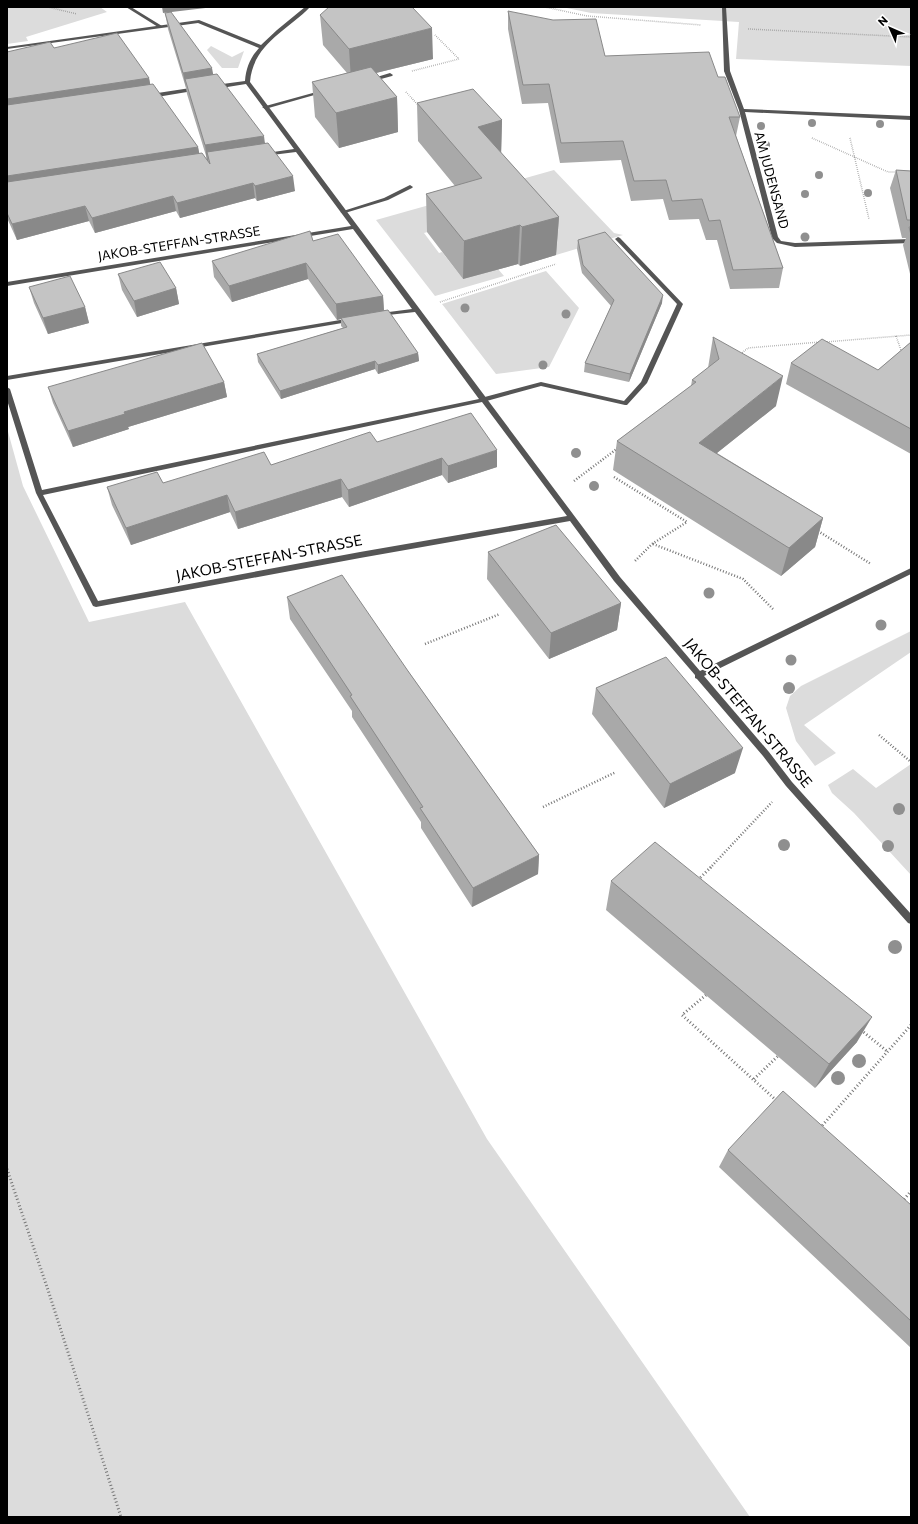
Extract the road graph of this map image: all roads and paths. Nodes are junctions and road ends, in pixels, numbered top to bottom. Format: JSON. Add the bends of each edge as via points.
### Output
{"nodes":[{"id":1,"x":48,"y":7,"type":"edge"},
{"id":2,"x":128,"y":7,"type":"edge"},
{"id":3,"x":308,"y":7,"type":"edge"},
{"id":4,"x":545,"y":7,"type":"edge"},
{"id":5,"x":724,"y":7,"type":"edge"},
{"id":6,"x":81,"y":15,"type":"dead end"},
{"id":7,"x":160,"y":26,"type":"junction"},
{"id":8,"x":724,"y":28,"type":"junction"},
{"id":9,"x":434,"y":34,"type":"dead end"},
{"id":10,"x":911,"y":37,"type":"edge"},
{"id":11,"x":262,"y":47,"type":"junction"},
{"id":12,"x":7,"y":48,"type":"edge"},
{"id":13,"x":390,"y":75,"type":"junction"},
{"id":14,"x":247,"y":82,"type":"junction"},
{"id":15,"x":360,"y":82,"type":"edge"},
{"id":16,"x":330,"y":90,"type":"edge"},
{"id":17,"x":144,"y":98,"type":"edge"},
{"id":18,"x":265,"y":107,"type":"junction"},
{"id":19,"x":421,"y":109,"type":"edge"},
{"id":20,"x":742,"y":110,"type":"junction"},
{"id":21,"x":844,"y":115,"type":"junction"},
{"id":22,"x":911,"y":118,"type":"edge"},
{"id":23,"x":806,"y":135,"type":"dead end"},
{"id":24,"x":297,"y":150,"type":"junction"},
{"id":25,"x":256,"y":156,"type":"edge"},
{"id":26,"x":854,"y":157,"type":"junction"},
{"id":27,"x":903,"y":173,"type":"edge"},
{"id":28,"x":410,"y":187,"type":"dead end"},
{"id":29,"x":343,"y":212,"type":"junction"},
{"id":30,"x":354,"y":227,"type":"junction"},
{"id":31,"x":618,"y":239,"type":"dead end"},
{"id":32,"x":911,"y":241,"type":"edge"},
{"id":33,"x":875,"y":242,"type":"junction"},
{"id":34,"x":556,"y":264,"type":"dead end"},
{"id":35,"x":7,"y":284,"type":"edge"},
{"id":36,"x":416,"y":310,"type":"junction"},
{"id":37,"x":374,"y":317,"type":"edge"},
{"id":38,"x":358,"y":319,"type":"edge"},
{"id":39,"x":911,"y":335,"type":"edge"},
{"id":40,"x":896,"y":336,"type":"junction"},
{"id":41,"x":808,"y":343,"type":"junction"},
{"id":42,"x":815,"y":347,"type":"edge"},
{"id":43,"x":904,"y":357,"type":"edge"},
{"id":44,"x":736,"y":358,"type":"edge"},
{"id":45,"x":7,"y":378,"type":"edge"},
{"id":46,"x":7,"y":389,"type":"edge"},
{"id":47,"x":483,"y":400,"type":"junction"},
{"id":48,"x":624,"y":443,"type":"edge"},
{"id":49,"x":614,"y":477,"type":"dead end"},
{"id":50,"x":39,"y":493,"type":"junction"},
{"id":51,"x":554,"y":495,"type":"junction"},
{"id":52,"x":571,"y":518,"type":"junction"},
{"id":53,"x":812,"y":527,"type":"edge"},
{"id":54,"x":652,"y":544,"type":"junction"},
{"id":55,"x":639,"y":556,"type":"dead end"},
{"id":56,"x":911,"y":571,"type":"edge"},
{"id":57,"x":896,"y":579,"type":"junction"},
{"id":58,"x":500,"y":614,"type":"dead end"},
{"id":59,"x":793,"y":629,"type":"junction"},
{"id":60,"x":425,"y":644,"type":"dead end"},
{"id":61,"x":698,"y":676,"type":"junction"},
{"id":62,"x":880,"y":735,"type":"dead end"},
{"id":63,"x":911,"y":762,"type":"edge"},
{"id":64,"x":616,"y":772,"type":"dead end"},
{"id":65,"x":790,"y":784,"type":"junction"},
{"id":66,"x":543,"y":807,"type":"dead end"},
{"id":67,"x":693,"y":885,"type":"edge"},
{"id":68,"x":911,"y":920,"type":"edge"},
{"id":69,"x":706,"y":995,"type":"edge"},
{"id":70,"x":911,"y":1025,"type":"edge"},
{"id":71,"x":857,"y":1027,"type":"edge"},
{"id":72,"x":888,"y":1052,"type":"junction"},
{"id":73,"x":778,"y":1056,"type":"edge"},
{"id":74,"x":754,"y":1079,"type":"junction"},
{"id":75,"x":782,"y":1104,"type":"edge"},
{"id":76,"x":819,"y":1129,"type":"edge"},
{"id":77,"x":7,"y":1169,"type":"edge"},
{"id":78,"x":911,"y":1191,"type":"edge"},
{"id":79,"x":898,"y":1206,"type":"edge"},
{"id":80,"x":121,"y":1517,"type":"edge"}],
"edges":[{"from":1,"to":6,"type":"path"},
{"from":2,"to":7,"type":"street"},
{"from":3,"to":11,"type":"street"},
{"from":4,"to":8,"type":"path","via":[[587,16]]},
{"from":5,"to":8,"type":"street","name":"AM JUDENSAND"},
{"from":7,"to":11,"type":"street","via":[[199,22]]},
{"from":7,"to":12,"type":"street"},
{"from":8,"to":10,"type":"path"},
{"from":8,"to":20,"type":"street","name":"AM JUDENSAND","via":[[727,71]]},
{"from":9,"to":13,"type":"path","via":[[459,59]]},
{"from":11,"to":14,"type":"street","via":[[249,64]]},
{"from":13,"to":15,"type":"street"},
{"from":13,"to":19,"type":"path"},
{"from":14,"to":17,"type":"street"},
{"from":14,"to":18,"type":"street","name":"JAKOB-STEFFAN-STRASSE"},
{"from":16,"to":18,"type":"street"},
{"from":18,"to":24,"type":"street","name":"JAKOB-STEFFAN-STRASSE"},
{"from":20,"to":21,"type":"street","name":"AM JUDENSAND"},
{"from":20,"to":33,"type":"street","name":"AM JUDENSAND","via":[[775,238],[779,242],[795,246]]},
{"from":21,"to":22,"type":"street","name":"AM JUDENSAND"},
{"from":21,"to":26,"type":"path"},
{"from":23,"to":26,"type":"path"},
{"from":24,"to":25,"type":"street"},
{"from":24,"to":29,"type":"street","name":"JAKOB-STEFFAN-STRASSE"},
{"from":26,"to":27,"type":"path","via":[[888,172]]},
{"from":26,"to":33,"type":"path"},
{"from":28,"to":29,"type":"street","via":[[383,200]]},
{"from":29,"to":30,"type":"street","name":"JAKOB-STEFFAN-STRASSE"},
{"from":30,"to":35,"type":"street","name":"JAKOB-STEFFAN-STRASSE"},
{"from":30,"to":36,"type":"street","name":"JAKOB-STEFFAN-STRASSE"},
{"from":31,"to":47,"type":"street","via":[[680,304],[644,383],[625,403],[541,384]]},
{"from":32,"to":33,"type":"street","name":"AM JUDENSAND"},
{"from":34,"to":36,"type":"path"},
{"from":36,"to":37,"type":"street"},
{"from":36,"to":47,"type":"street","name":"JAKOB-STEFFAN-STRASSE"},
{"from":38,"to":45,"type":"street"},
{"from":39,"to":40,"type":"path"},
{"from":40,"to":41,"type":"path"},
{"from":40,"to":43,"type":"path"},
{"from":41,"to":42,"type":"path"},
{"from":41,"to":44,"type":"path","via":[[748,348]]},
{"from":46,"to":50,"type":"street","name":"JAKOB-STEFFAN-STRASSE"},
{"from":47,"to":50,"type":"street"},
{"from":47,"to":51,"type":"street","name":"JAKOB-STEFFAN-STRASSE"},
{"from":48,"to":51,"type":"path"},
{"from":49,"to":54,"type":"path","via":[[687,522]]},
{"from":50,"to":52,"type":"street","name":"JAKOB-STEFFAN-STRASSE","via":[[96,604]]},
{"from":51,"to":52,"type":"street","name":"JAKOB-STEFFAN-STRASSE"},
{"from":52,"to":61,"type":"street","name":"JAKOB-STEFFAN-STRASSE","via":[[617,579]]},
{"from":53,"to":57,"type":"path"},
{"from":54,"to":55,"type":"path"},
{"from":54,"to":59,"type":"path","via":[[743,579]]},
{"from":56,"to":57,"type":"street"},
{"from":57,"to":59,"type":"street"},
{"from":58,"to":60,"type":"path"},
{"from":59,"to":61,"type":"street"},
{"from":61,"to":65,"type":"street","name":"JAKOB-STEFFAN-STRASSE"},
{"from":62,"to":63,"type":"path"},
{"from":64,"to":66,"type":"path"},
{"from":65,"to":67,"type":"path"},
{"from":65,"to":68,"type":"street","name":"JAKOB-STEFFAN-STRASSE"},
{"from":69,"to":74,"type":"path","via":[[682,1015]]},
{"from":70,"to":72,"type":"path"},
{"from":71,"to":72,"type":"path"},
{"from":72,"to":76,"type":"path"},
{"from":73,"to":74,"type":"path"},
{"from":74,"to":75,"type":"path"},
{"from":77,"to":80,"type":"path"},
{"from":78,"to":79,"type":"path"}]}
